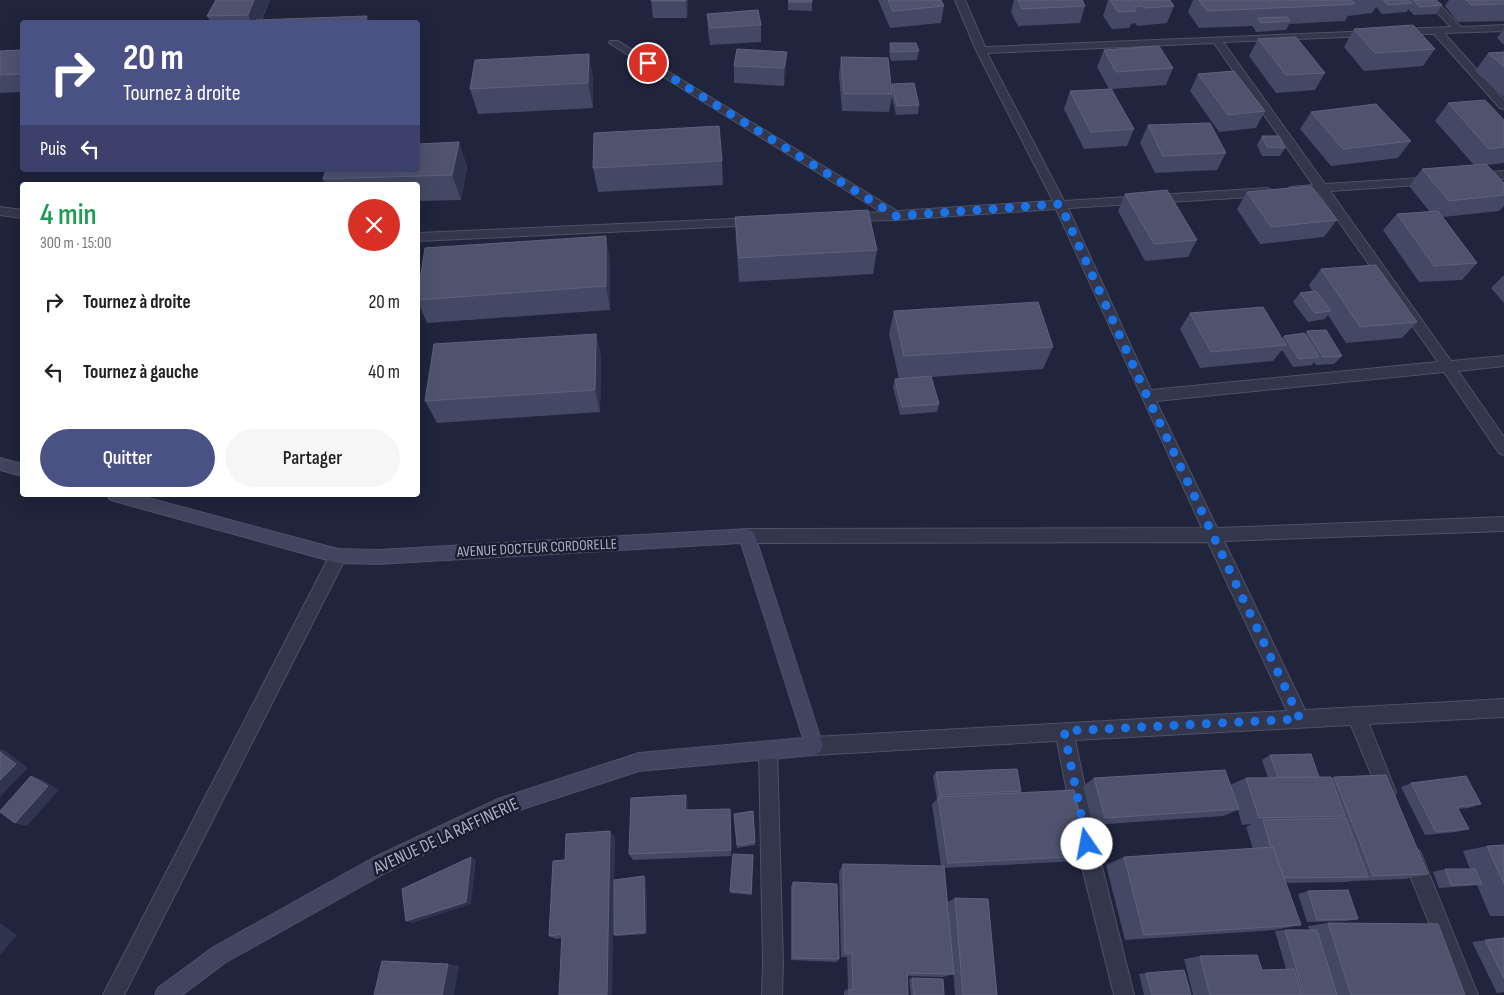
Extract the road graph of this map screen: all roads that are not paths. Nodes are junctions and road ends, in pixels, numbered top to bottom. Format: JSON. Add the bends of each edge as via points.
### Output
{"nodes":[{"id":1,"x":960,"y":0,"type":"edge"},
{"id":2,"x":1430,"y":0,"type":"edge"},
{"id":3,"x":1504,"y":28,"type":"edge"},
{"id":4,"x":1437,"y":30,"type":"junction"},
{"id":5,"x":1458,"y":30,"type":"junction"},
{"id":6,"x":1216,"y":40,"type":"junction"},
{"id":7,"x":614,"y":43,"type":"dead end"},
{"id":8,"x":981,"y":50,"type":"junction"},
{"id":9,"x":1504,"y":106,"type":"edge"},
{"id":10,"x":1504,"y":175,"type":"edge"},
{"id":11,"x":1466,"y":178,"type":"edge"},
{"id":12,"x":1447,"y":179,"type":"edge"},
{"id":13,"x":1322,"y":188,"type":"junction"},
{"id":14,"x":1060,"y":204,"type":"junction"},
{"id":15,"x":0,"y":211,"type":"edge"},
{"id":16,"x":20,"y":214,"type":"edge"},
{"id":17,"x":896,"y":216,"type":"junction"},
{"id":18,"x":836,"y":218,"type":"edge"},
{"id":19,"x":767,"y":222,"type":"edge"},
{"id":20,"x":420,"y":237,"type":"edge"},
{"id":21,"x":1504,"y":361,"type":"edge"},
{"id":22,"x":1449,"y":368,"type":"junction"},
{"id":23,"x":1147,"y":396,"type":"junction"},
{"id":24,"x":1504,"y":449,"type":"edge"},
{"id":25,"x":0,"y":464,"type":"edge"},
{"id":26,"x":20,"y":469,"type":"edge"},
{"id":27,"x":121,"y":497,"type":"edge"},
{"id":28,"x":1504,"y":524,"type":"edge"},
{"id":29,"x":1213,"y":535,"type":"junction"},
{"id":30,"x":747,"y":536,"type":"junction"},
{"id":31,"x":338,"y":556,"type":"junction"},
{"id":32,"x":1504,"y":708,"type":"edge"},
{"id":33,"x":1357,"y":717,"type":"junction"},
{"id":34,"x":1300,"y":719,"type":"junction"},
{"id":35,"x":1064,"y":731,"type":"junction"},
{"id":36,"x":814,"y":746,"type":"junction"},
{"id":37,"x":768,"y":750,"type":"junction"},
{"id":38,"x":1394,"y":810,"type":"edge"},
{"id":39,"x":1405,"y":838,"type":"edge"},
{"id":40,"x":113,"y":995,"type":"edge"},
{"id":41,"x":165,"y":995,"type":"edge"},
{"id":42,"x":772,"y":995,"type":"edge"},
{"id":43,"x":1124,"y":995,"type":"edge"},
{"id":44,"x":1468,"y":995,"type":"edge"}],
"edges":[{"from":1,"to":8,"type":"street"},
{"from":2,"to":5,"type":"street"},
{"from":3,"to":5,"type":"street"},
{"from":4,"to":5,"type":"street"},
{"from":4,"to":6,"type":"street"},
{"from":4,"to":9,"type":"street"},
{"from":6,"to":8,"type":"street"},
{"from":6,"to":13,"type":"street"},
{"from":7,"to":17,"type":"street"},
{"from":8,"to":14,"type":"street"},
{"from":10,"to":11,"type":"street"},
{"from":12,"to":13,"type":"street"},
{"from":13,"to":14,"type":"street"},
{"from":13,"to":22,"type":"street"},
{"from":14,"to":17,"type":"street"},
{"from":14,"to":23,"type":"street"},
{"from":15,"to":16,"type":"street"},
{"from":17,"to":18,"type":"street"},
{"from":19,"to":20,"type":"street"},
{"from":21,"to":22,"type":"street"},
{"from":22,"to":23,"type":"street"},
{"from":22,"to":24,"type":"street"},
{"from":23,"to":29,"type":"street"},
{"from":25,"to":26,"type":"street"},
{"from":27,"to":31,"type":"street","name":"AVENUE DOCTEUR CORDORELLE"},
{"from":28,"to":29,"type":"street"},
{"from":29,"to":30,"type":"street"},
{"from":29,"to":34,"type":"street"},
{"from":30,"to":31,"type":"street","name":"AVENUE DOCTEUR CORDORELLE","via":[[378,557]]},
{"from":30,"to":36,"type":"street"},
{"from":31,"to":40,"type":"street"},
{"from":32,"to":33,"type":"street"},
{"from":33,"to":34,"type":"street"},
{"from":33,"to":38,"type":"street"},
{"from":34,"to":35,"type":"street"},
{"from":35,"to":36,"type":"street"},
{"from":35,"to":43,"type":"street","via":[[1091,863]]},
{"from":36,"to":37,"type":"street","name":"AVENUE DE LA RAFFINERIE"},
{"from":37,"to":41,"type":"street","name":"AVENUE DE LA RAFFINERIE","via":[[639,762],[498,808],[380,865],[227,950]]},
{"from":37,"to":42,"type":"street"},
{"from":39,"to":44,"type":"street"}]}
